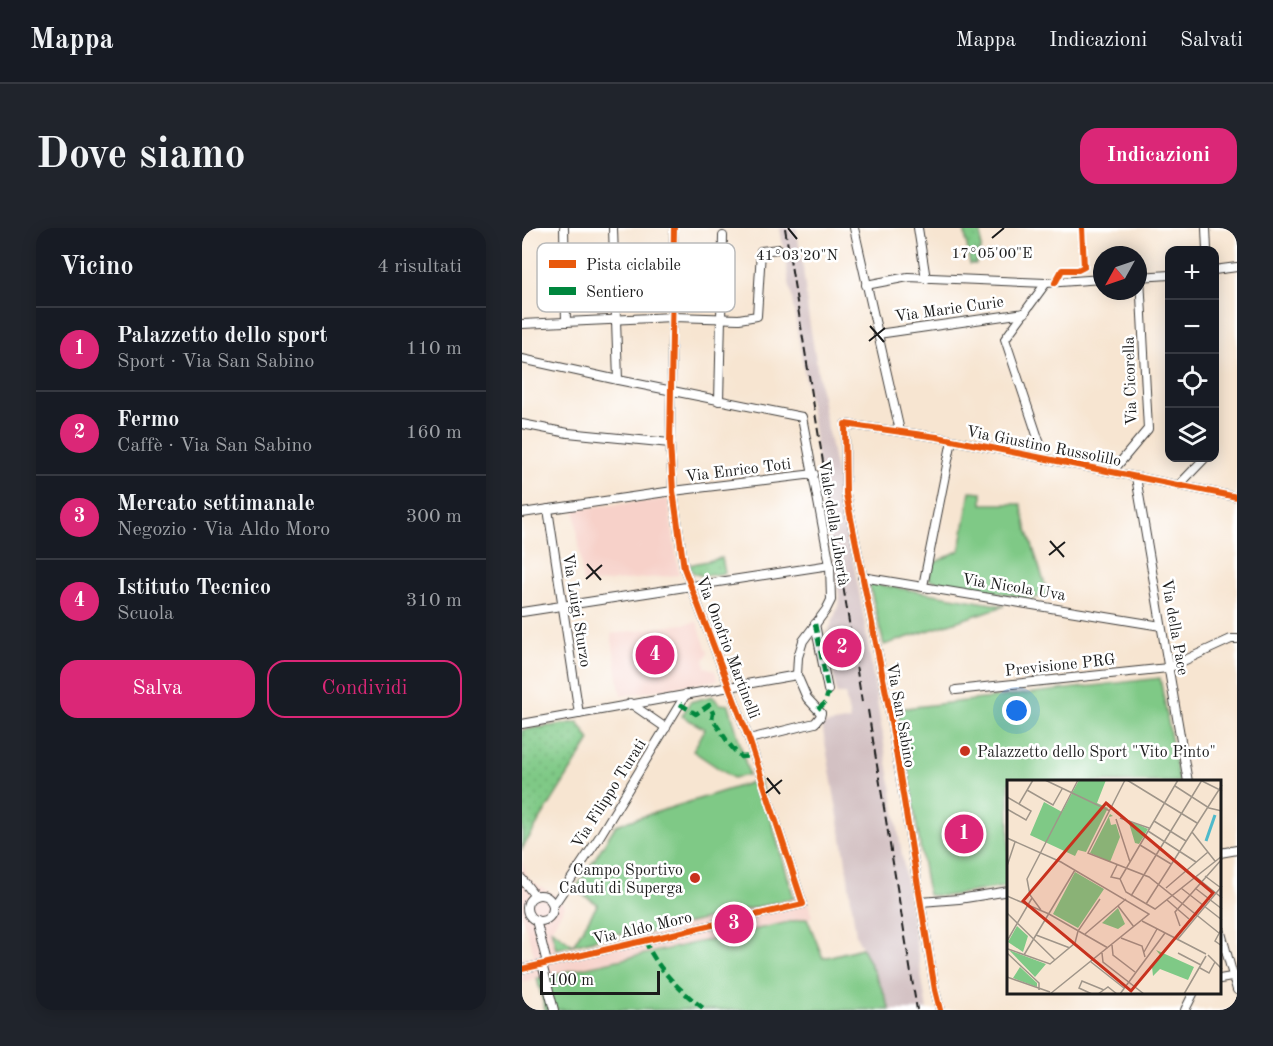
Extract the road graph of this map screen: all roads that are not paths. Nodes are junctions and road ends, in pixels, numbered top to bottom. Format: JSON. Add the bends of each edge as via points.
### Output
{"nodes":[{"id":1,"x":564,"y":228,"type":"edge"},
{"id":2,"x":613,"y":228,"type":"edge"},
{"id":3,"x":674,"y":228,"type":"edge"},
{"id":4,"x":854,"y":228,"type":"edge"},
{"id":5,"x":918,"y":228,"type":"edge"},
{"id":6,"x":1206,"y":228,"type":"edge"},
{"id":7,"x":723,"y":236,"type":"dead end"},
{"id":8,"x":564,"y":243,"type":"edge"},
{"id":9,"x":613,"y":243,"type":"edge"},
{"id":10,"x":674,"y":243,"type":"edge"},
{"id":11,"x":723,"y":243,"type":"edge"},
{"id":12,"x":1207,"y":246,"type":"edge"},
{"id":13,"x":779,"y":249,"type":"dead end"},
{"id":14,"x":1237,"y":267,"type":"edge"},
{"id":15,"x":1219,"y":269,"type":"edge"},
{"id":16,"x":1165,"y":275,"type":"edge"},
{"id":17,"x":1147,"y":276,"type":"edge"},
{"id":18,"x":926,"y":279,"type":"junction"},
{"id":19,"x":1093,"y":280,"type":"edge"},
{"id":20,"x":1046,"y":283,"type":"junction"},
{"id":21,"x":866,"y":285,"type":"junction"},
{"id":22,"x":1140,"y":300,"type":"edge"},
{"id":23,"x":566,"y":312,"type":"edge"},
{"id":24,"x":616,"y":312,"type":"edge"},
{"id":25,"x":673,"y":312,"type":"edge"},
{"id":26,"x":722,"y":312,"type":"edge"},
{"id":27,"x":1024,"y":313,"type":"junction"},
{"id":28,"x":673,"y":317,"type":"junction"},
{"id":29,"x":616,"y":319,"type":"junction"},
{"id":30,"x":722,"y":319,"type":"junction"},
{"id":31,"x":566,"y":322,"type":"junction"},
{"id":32,"x":522,"y":324,"type":"edge"},
{"id":33,"x":878,"y":334,"type":"junction"},
{"id":34,"x":522,"y":358,"type":"edge"},
{"id":35,"x":618,"y":381,"type":"junction"},
{"id":36,"x":670,"y":392,"type":"junction"},
{"id":37,"x":719,"y":401,"type":"junction"},
{"id":38,"x":522,"y":424,"type":"edge"},
{"id":39,"x":845,"y":424,"type":"joint"},
{"id":40,"x":900,"y":431,"type":"junction"},
{"id":41,"x":952,"y":440,"type":"junction"},
{"id":42,"x":670,"y":443,"type":"junction"},
{"id":43,"x":1045,"y":459,"type":"junction"},
{"id":44,"x":1201,"y":462,"type":"edge"},
{"id":45,"x":1112,"y":472,"type":"junction"},
{"id":46,"x":814,"y":474,"type":"junction"},
{"id":47,"x":1136,"y":477,"type":"junction"},
{"id":48,"x":1179,"y":485,"type":"junction"},
{"id":49,"x":673,"y":491,"type":"junction"},
{"id":50,"x":1237,"y":497,"type":"edge"},
{"id":51,"x":548,"y":509,"type":"junction"},
{"id":52,"x":522,"y":513,"type":"edge"},
{"id":53,"x":830,"y":565,"type":"junction"},
{"id":54,"x":862,"y":577,"type":"junction"},
{"id":55,"x":691,"y":586,"type":"junction"},
{"id":56,"x":923,"y":586,"type":"junction"},
{"id":57,"x":561,"y":606,"type":"junction"},
{"id":58,"x":522,"y":612,"type":"edge"},
{"id":59,"x":815,"y":624,"type":"junction"},
{"id":60,"x":1161,"y":626,"type":"junction"},
{"id":61,"x":1237,"y":639,"type":"edge"},
{"id":62,"x":1168,"y":668,"type":"junction"},
{"id":63,"x":797,"y":675,"type":"junction"},
{"id":64,"x":729,"y":685,"type":"junction"},
{"id":65,"x":828,"y":690,"type":"dead end"},
{"id":66,"x":956,"y":690,"type":"dead end"},
{"id":67,"x":686,"y":694,"type":"junction"},
{"id":68,"x":630,"y":703,"type":"junction"},
{"id":69,"x":579,"y":714,"type":"junction"},
{"id":70,"x":522,"y":724,"type":"edge"},
{"id":71,"x":666,"y":728,"type":"junction"},
{"id":72,"x":749,"y":739,"type":"junction"},
{"id":73,"x":1188,"y":780,"type":"edge"},
{"id":74,"x":1237,"y":850,"type":"edge"},
{"id":75,"x":1222,"y":853,"type":"edge"},
{"id":76,"x":522,"y":879,"type":"edge"},
{"id":77,"x":1007,"y":891,"type":"edge"},
{"id":78,"x":535,"y":896,"type":"junction"},
{"id":79,"x":921,"y":902,"type":"junction"},
{"id":80,"x":803,"y":904,"type":"joint"},
{"id":81,"x":553,"y":906,"type":"junction"},
{"id":82,"x":538,"y":921,"type":"junction"},
{"id":83,"x":1222,"y":932,"type":"edge"},
{"id":84,"x":547,"y":963,"type":"junction"},
{"id":85,"x":522,"y":969,"type":"edge"},
{"id":86,"x":1235,"y":976,"type":"edge"},
{"id":87,"x":1237,"y":990,"type":"edge"},
{"id":88,"x":1192,"y":995,"type":"edge"},
{"id":89,"x":554,"y":1010,"type":"edge"},
{"id":90,"x":940,"y":1010,"type":"edge"},
{"id":91,"x":1185,"y":1010,"type":"edge"}],
"edges":[{"from":1,"to":8,"type":"street"},
{"from":2,"to":9,"type":"street"},
{"from":3,"to":10,"type":"street","name":"Via Onofrio Martinelli"},
{"from":4,"to":21,"type":"street"},
{"from":5,"to":18,"type":"street"},
{"from":6,"to":12,"type":"street"},
{"from":7,"to":11,"type":"street"},
{"from":13,"to":30,"type":"street","via":[[761,251],[757,316]]},
{"from":14,"to":15,"type":"street"},
{"from":16,"to":17,"type":"street"},
{"from":18,"to":20,"type":"street"},
{"from":18,"to":21,"type":"street","via":[[908,277]]},
{"from":19,"to":20,"type":"street"},
{"from":20,"to":27,"type":"street"},
{"from":21,"to":33,"type":"street"},
{"from":22,"to":45,"type":"street","name":"Via Cicorella","via":[[1148,429]]},
{"from":23,"to":31,"type":"street"},
{"from":24,"to":29,"type":"street"},
{"from":25,"to":28,"type":"street","name":"Via Onofrio Martinelli"},
{"from":26,"to":30,"type":"street"},
{"from":27,"to":33,"type":"street","name":"Via Marie Curie"},
{"from":27,"to":43,"type":"street","via":[[1005,339]]},
{"from":28,"to":29,"type":"street"},
{"from":28,"to":30,"type":"street"},
{"from":28,"to":36,"type":"street","name":"Via Onofrio Martinelli"},
{"from":29,"to":31,"type":"street"},
{"from":29,"to":35,"type":"street"},
{"from":30,"to":37,"type":"street"},
{"from":31,"to":32,"type":"street"},
{"from":33,"to":40,"type":"street"},
{"from":34,"to":35,"type":"street"},
{"from":35,"to":36,"type":"street"},
{"from":36,"to":37,"type":"street"},
{"from":36,"to":42,"type":"street","name":"Via Onofrio Martinelli"},
{"from":37,"to":46,"type":"street","name":"Viale della Libertà","via":[[802,417]]},
{"from":38,"to":42,"type":"street","via":[[568,433]]},
{"from":39,"to":40,"type":"street","name":"Via Giustino Russolillo"},
{"from":39,"to":54,"type":"street","name":"Via San Sabino","via":[[846,494]]},
{"from":40,"to":41,"type":"street","name":"Via Giustino Russolillo"},
{"from":41,"to":43,"type":"street","name":"Via Giustino Russolillo"},
{"from":41,"to":56,"type":"street"},
{"from":42,"to":49,"type":"street","name":"Via Onofrio Martinelli"},
{"from":43,"to":45,"type":"street","name":"Via Giustino Russolillo"},
{"from":44,"to":48,"type":"street"},
{"from":45,"to":47,"type":"street","name":"Via Giustino Russolillo"},
{"from":46,"to":49,"type":"street","name":"Via Enrico Toti"},
{"from":46,"to":53,"type":"street","name":"Viale della Libertà"},
{"from":47,"to":48,"type":"street","name":"Via Giustino Russolillo"},
{"from":47,"to":60,"type":"street","name":"Via della Pace"},
{"from":48,"to":50,"type":"street","name":"Via Giustino Russolillo"},
{"from":49,"to":51,"type":"street","name":"Via Enrico Toti"},
{"from":49,"to":55,"type":"street","name":"Via Onofrio Martinelli","via":[[684,568]]},
{"from":51,"to":52,"type":"street","name":"Via Enrico Toti"},
{"from":51,"to":57,"type":"street","name":"Via Luigi Sturzo"},
{"from":53,"to":55,"type":"street"},
{"from":53,"to":59,"type":"street","name":"Viale della Libertà","via":[[831,600]]},
{"from":54,"to":56,"type":"street","name":"Via Nicola Uva"},
{"from":54,"to":79,"type":"street","name":"Via San Sabino","via":[[888,703]]},
{"from":55,"to":57,"type":"street"},
{"from":55,"to":64,"type":"street","name":"Via Onofrio Martinelli"},
{"from":56,"to":60,"type":"street","name":"Via Nicola Uva"},
{"from":57,"to":58,"type":"street"},
{"from":57,"to":69,"type":"street","name":"Via Luigi Sturzo"},
{"from":59,"to":63,"type":"street","name":"Viale della Libertà","via":[[803,641]]},
{"from":59,"to":65,"type":"street"},
{"from":60,"to":62,"type":"street","name":"Via della Pace"},
{"from":61,"to":62,"type":"street","name":"Previsione PRG"},
{"from":62,"to":66,"type":"street","name":"Previsione PRG"},
{"from":62,"to":73,"type":"street","name":"Via della Pace"},
{"from":63,"to":64,"type":"street"},
{"from":63,"to":72,"type":"street","via":[[820,717],[815,723]]},
{"from":64,"to":67,"type":"street"},
{"from":64,"to":72,"type":"street","name":"Via Onofrio Martinelli"},
{"from":67,"to":68,"type":"street"},
{"from":67,"to":71,"type":"street","name":"Via Filippo Turati"},
{"from":68,"to":69,"type":"street"},
{"from":68,"to":71,"type":"street"},
{"from":69,"to":70,"type":"street"},
{"from":71,"to":81,"type":"street","name":"Via Filippo Turati"},
{"from":72,"to":80,"type":"street","name":"Via Onofrio Martinelli"},
{"from":74,"to":75,"type":"street"},
{"from":76,"to":78,"type":"street"},
{"from":77,"to":79,"type":"street"},
{"from":78,"to":81,"type":"street","via":[[546,896]]},
{"from":78,"to":82,"type":"street","via":[[527,907],[529,915]]},
{"from":79,"to":90,"type":"street","name":"Via San Sabino"},
{"from":80,"to":84,"type":"street","name":"Via Aldo Moro"},
{"from":81,"to":82,"type":"street","via":[[552,915]]},
{"from":82,"to":84,"type":"street"},
{"from":83,"to":86,"type":"street"},
{"from":84,"to":85,"type":"street","name":"Via Aldo Moro"},
{"from":84,"to":89,"type":"street"},
{"from":86,"to":87,"type":"street"},
{"from":88,"to":91,"type":"street"}]}
